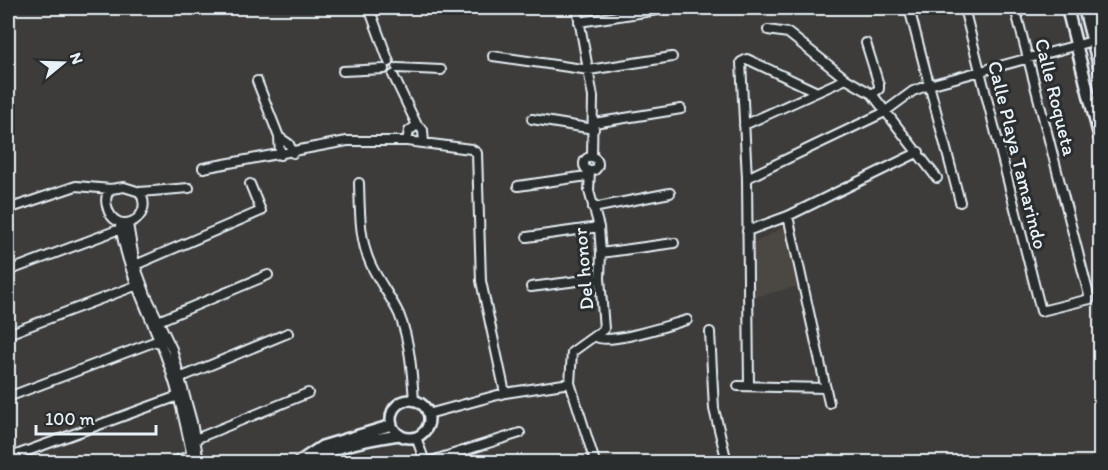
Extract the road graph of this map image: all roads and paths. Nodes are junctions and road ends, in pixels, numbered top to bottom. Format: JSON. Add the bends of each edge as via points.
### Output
{"nodes":[{"id":1,"x":369,"y":8,"type":"edge"},
{"id":2,"x":578,"y":8,"type":"edge"},
{"id":3,"x":909,"y":8,"type":"edge"},
{"id":4,"x":964,"y":8,"type":"edge"},
{"id":5,"x":1016,"y":8,"type":"edge"},
{"id":6,"x":1067,"y":8,"type":"edge"},
{"id":7,"x":1084,"y":8,"type":"edge"},
{"id":8,"x":665,"y":9,"type":"dead end"},
{"id":9,"x":579,"y":22,"type":"junction"},
{"id":10,"x":768,"y":30,"type":"dead end"},
{"id":11,"x":1097,"y":40,"type":"edge"},
{"id":12,"x":866,"y":43,"type":"dead end"},
{"id":13,"x":1077,"y":47,"type":"junction"},
{"id":14,"x":493,"y":56,"type":"dead end"},
{"id":15,"x":672,"y":57,"type":"dead end"},
{"id":16,"x":1029,"y":59,"type":"junction"},
{"id":17,"x":387,"y":66,"type":"junction"},
{"id":18,"x":441,"y":70,"type":"dead end"},
{"id":19,"x":589,"y":70,"type":"junction"},
{"id":20,"x":1101,"y":70,"type":"edge"},
{"id":21,"x":343,"y":71,"type":"dead end"},
{"id":22,"x":979,"y":71,"type":"junction"},
{"id":23,"x":395,"y":72,"type":"junction"},
{"id":24,"x":846,"y":79,"type":"junction"},
{"id":25,"x":257,"y":81,"type":"dead end"},
{"id":26,"x":929,"y":85,"type":"junction"},
{"id":27,"x":815,"y":91,"type":"junction"},
{"id":28,"x":872,"y":94,"type":"junction"},
{"id":29,"x":681,"y":109,"type":"dead end"},
{"id":30,"x":884,"y":112,"type":"junction"},
{"id":31,"x":532,"y":120,"type":"dead end"},
{"id":32,"x":417,"y":125,"type":"junction"},
{"id":33,"x":744,"y":125,"type":"junction"},
{"id":34,"x":594,"y":126,"type":"junction"},
{"id":35,"x":279,"y":137,"type":"junction"},
{"id":36,"x":1101,"y":139,"type":"edge"},
{"id":37,"x":407,"y":141,"type":"junction"},
{"id":38,"x":424,"y":143,"type":"junction"},
{"id":39,"x":919,"y":152,"type":"junction"},
{"id":40,"x":293,"y":153,"type":"junction"},
{"id":41,"x":280,"y":155,"type":"junction"},
{"id":42,"x":204,"y":168,"type":"dead end"},
{"id":43,"x":588,"y":173,"type":"junction"},
{"id":44,"x":747,"y":178,"type":"junction"},
{"id":45,"x":937,"y":178,"type":"dead end"},
{"id":46,"x":359,"y":183,"type":"dead end"},
{"id":47,"x":250,"y":184,"type":"dead end"},
{"id":48,"x":518,"y":186,"type":"dead end"},
{"id":49,"x":189,"y":188,"type":"dead end"},
{"id":50,"x":111,"y":189,"type":"junction"},
{"id":51,"x":141,"y":192,"type":"junction"},
{"id":52,"x":670,"y":193,"type":"dead end"},
{"id":53,"x":960,"y":202,"type":"dead end"},
{"id":54,"x":593,"y":208,"type":"junction"},
{"id":55,"x":8,"y":209,"type":"edge"},
{"id":56,"x":788,"y":216,"type":"junction"},
{"id":57,"x":123,"y":226,"type":"junction"},
{"id":58,"x":599,"y":227,"type":"junction"},
{"id":59,"x":747,"y":231,"type":"junction"},
{"id":60,"x":527,"y":237,"type":"dead end"},
{"id":61,"x":674,"y":243,"type":"dead end"},
{"id":62,"x":602,"y":253,"type":"junction"},
{"id":63,"x":132,"y":266,"type":"junction"},
{"id":64,"x":8,"y":271,"type":"edge"},
{"id":65,"x":268,"y":274,"type":"dead end"},
{"id":66,"x":600,"y":278,"type":"junction"},
{"id":67,"x":135,"y":286,"type":"junction"},
{"id":68,"x":531,"y":287,"type":"dead end"},
{"id":69,"x":1041,"y":311,"type":"joint"},
{"id":70,"x":687,"y":320,"type":"dead end"},
{"id":71,"x":155,"y":323,"type":"junction"},
{"id":72,"x":710,"y":332,"type":"dead end"},
{"id":73,"x":288,"y":333,"type":"dead end"},
{"id":74,"x":8,"y":334,"type":"edge"},
{"id":75,"x":596,"y":337,"type":"junction"},
{"id":76,"x":159,"y":340,"type":"junction"},
{"id":77,"x":176,"y":380,"type":"junction"},
{"id":78,"x":570,"y":383,"type":"junction"},
{"id":79,"x":738,"y":386,"type":"dead end"},
{"id":80,"x":749,"y":386,"type":"junction"},
{"id":81,"x":826,"y":388,"type":"junction"},
{"id":82,"x":308,"y":393,"type":"dead end"},
{"id":83,"x":505,"y":393,"type":"junction"},
{"id":84,"x":181,"y":394,"type":"junction"},
{"id":85,"x":8,"y":397,"type":"edge"},
{"id":86,"x":414,"y":400,"type":"junction"},
{"id":87,"x":829,"y":403,"type":"dead end"},
{"id":88,"x":428,"y":414,"type":"junction"},
{"id":89,"x":392,"y":425,"type":"junction"},
{"id":90,"x":520,"y":433,"type":"dead end"},
{"id":91,"x":399,"y":435,"type":"junction"},
{"id":92,"x":416,"y":437,"type":"junction"},
{"id":93,"x":192,"y":440,"type":"junction"},
{"id":94,"x":8,"y":459,"type":"edge"},
{"id":95,"x":192,"y":459,"type":"edge"},
{"id":96,"x":173,"y":462,"type":"edge"},
{"id":97,"x":199,"y":462,"type":"edge"},
{"id":98,"x":298,"y":462,"type":"edge"},
{"id":99,"x":310,"y":462,"type":"edge"},
{"id":100,"x":427,"y":462,"type":"edge"},
{"id":101,"x":595,"y":462,"type":"edge"},
{"id":102,"x":727,"y":462,"type":"edge"}],
"edges":[{"from":1,"to":17,"type":"street"},
{"from":2,"to":9,"type":"street"},
{"from":3,"to":26,"type":"street"},
{"from":4,"to":22,"type":"street","name":"Calle Playa Tamarindo"},
{"from":5,"to":16,"type":"street","name":"Calle Roqueta"},
{"from":6,"to":13,"type":"main road"},
{"from":7,"to":11,"type":"main road"},
{"from":8,"to":9,"type":"street"},
{"from":9,"to":19,"type":"street"},
{"from":10,"to":24,"type":"street","via":[[788,33]]},
{"from":11,"to":13,"type":"street"},
{"from":11,"to":20,"type":"main road"},
{"from":12,"to":28,"type":"street","via":[[879,85]]},
{"from":13,"to":16,"type":"street"},
{"from":13,"to":36,"type":"main road"},
{"from":14,"to":19,"type":"street"},
{"from":15,"to":19,"type":"street"},
{"from":16,"to":22,"type":"street"},
{"from":16,"to":69,"type":"street","name":"Calle Roqueta","via":[[1090,299]]},
{"from":17,"to":21,"type":"street"},
{"from":17,"to":23,"type":"street"},
{"from":18,"to":23,"type":"street"},
{"from":19,"to":34,"type":"street"},
{"from":22,"to":26,"type":"street"},
{"from":22,"to":69,"type":"street","name":"Calle Playa Tamarindo"},
{"from":23,"to":32,"type":"street"},
{"from":24,"to":27,"type":"street"},
{"from":24,"to":28,"type":"street"},
{"from":25,"to":35,"type":"street"},
{"from":26,"to":30,"type":"street"},
{"from":26,"to":53,"type":"street"},
{"from":27,"to":33,"type":"street"},
{"from":27,"to":33,"type":"street","via":[[743,59]]},
{"from":28,"to":30,"type":"street"},
{"from":29,"to":34,"type":"street"},
{"from":30,"to":39,"type":"street"},
{"from":30,"to":44,"type":"street"},
{"from":31,"to":34,"type":"street"},
{"from":32,"to":37,"type":"street","via":[[409,130]]},
{"from":32,"to":38,"type":"street","via":[[423,130]]},
{"from":33,"to":44,"type":"street"},
{"from":34,"to":43,"type":"street","name":"Del honor","via":[[592,158],[598,164]]},
{"from":35,"to":40,"type":"street"},
{"from":35,"to":41,"type":"street"},
{"from":37,"to":38,"type":"street"},
{"from":37,"to":40,"type":"street","via":[[347,141]]},
{"from":38,"to":83,"type":"street","via":[[477,153],[481,281]]},
{"from":39,"to":45,"type":"street"},
{"from":39,"to":56,"type":"street"},
{"from":40,"to":41,"type":"street"},
{"from":41,"to":42,"type":"street"},
{"from":43,"to":48,"type":"street"},
{"from":43,"to":54,"type":"street","name":"Del honor"},
{"from":44,"to":59,"type":"street"},
{"from":46,"to":86,"type":"street","via":[[360,226],[365,246],[370,264],[399,315],[411,359]]},
{"from":47,"to":63,"type":"street","via":[[261,211]]},
{"from":49,"to":51,"type":"street"},
{"from":50,"to":51,"type":"street","via":[[124,187]]},
{"from":50,"to":55,"type":"street","via":[[66,187]]},
{"from":50,"to":57,"type":"street","via":[[105,200],[107,209],[112,219]]},
{"from":51,"to":57,"type":"street","via":[[143,213],[135,222]]},
{"from":52,"to":54,"type":"street"},
{"from":54,"to":58,"type":"street","name":"Del honor"},
{"from":56,"to":59,"type":"street"},
{"from":56,"to":81,"type":"street"},
{"from":57,"to":63,"type":"street"},
{"from":57,"to":64,"type":"street"},
{"from":58,"to":60,"type":"street"},
{"from":58,"to":62,"type":"street","name":"Del honor"},
{"from":59,"to":80,"type":"street"},
{"from":61,"to":62,"type":"street"},
{"from":62,"to":66,"type":"street","name":"Del honor"},
{"from":63,"to":67,"type":"street"},
{"from":63,"to":71,"type":"street"},
{"from":65,"to":71,"type":"street"},
{"from":66,"to":68,"type":"street"},
{"from":66,"to":75,"type":"street","name":"Del honor","via":[[604,329]]},
{"from":67,"to":71,"type":"street"},
{"from":67,"to":74,"type":"street"},
{"from":70,"to":75,"type":"street","via":[[615,338]]},
{"from":71,"to":76,"type":"street"},
{"from":71,"to":77,"type":"street","via":[[172,350]]},
{"from":72,"to":102,"type":"street","via":[[714,409]]},
{"from":73,"to":77,"type":"street"},
{"from":75,"to":78,"type":"street","name":"Del honor","via":[[572,352]]},
{"from":76,"to":77,"type":"street"},
{"from":76,"to":85,"type":"street"},
{"from":77,"to":84,"type":"street"},
{"from":78,"to":83,"type":"street"},
{"from":78,"to":101,"type":"street"},
{"from":79,"to":80,"type":"street"},
{"from":80,"to":81,"type":"street"},
{"from":81,"to":87,"type":"street"},
{"from":82,"to":93,"type":"street"},
{"from":83,"to":88,"type":"street"},
{"from":84,"to":93,"type":"street"},
{"from":84,"to":94,"type":"street"},
{"from":86,"to":88,"type":"street"},
{"from":86,"to":89,"type":"street","via":[[396,406]]},
{"from":88,"to":92,"type":"street","via":[[427,428]]},
{"from":89,"to":91,"type":"street"},
{"from":89,"to":98,"type":"street","via":[[322,446]]},
{"from":90,"to":100,"type":"street"},
{"from":91,"to":92,"type":"street"},
{"from":91,"to":99,"type":"street","via":[[359,441]]},
{"from":92,"to":100,"type":"street"},
{"from":93,"to":95,"type":"street"},
{"from":93,"to":97,"type":"street"},
{"from":95,"to":96,"type":"street"}]}
